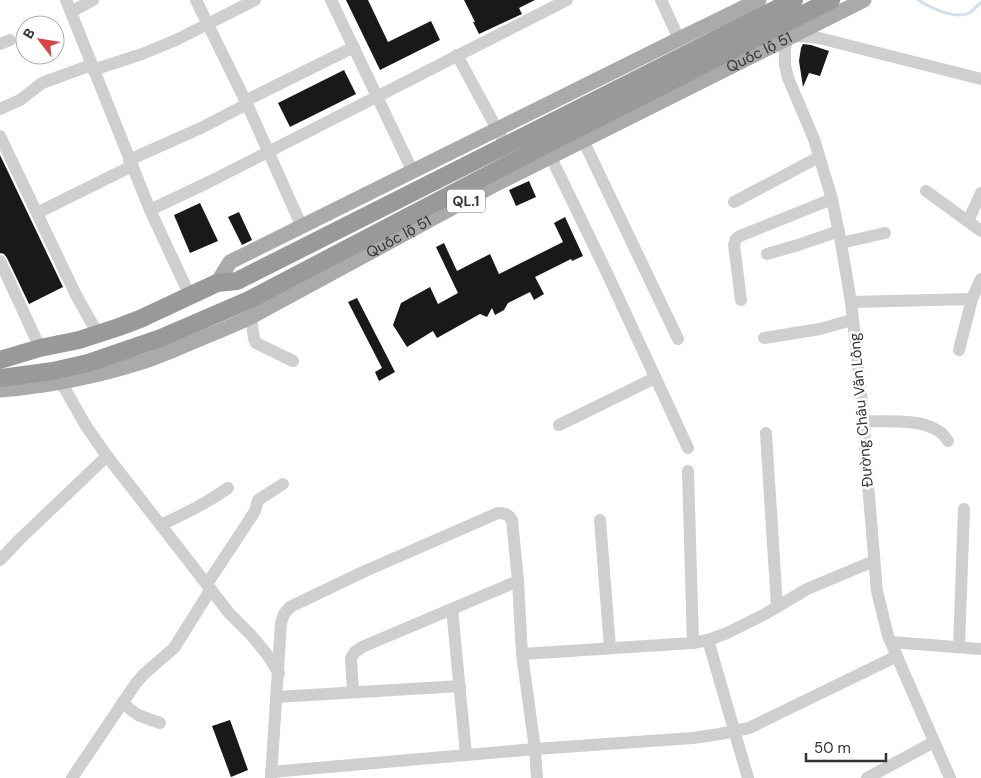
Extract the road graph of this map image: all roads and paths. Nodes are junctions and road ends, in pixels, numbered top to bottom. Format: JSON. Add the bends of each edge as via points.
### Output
{"nodes":[{"id":1,"x":93,"y":0,"type":"edge"},
{"id":2,"x":196,"y":0,"type":"edge"},
{"id":3,"x":255,"y":0,"type":"edge"},
{"id":4,"x":331,"y":0,"type":"edge"},
{"id":5,"x":567,"y":0,"type":"edge"},
{"id":6,"x":661,"y":0,"type":"edge"},
{"id":7,"x":759,"y":0,"type":"edge"},
{"id":8,"x":794,"y":0,"type":"edge"},
{"id":9,"x":832,"y":0,"type":"edge"},
{"id":10,"x":864,"y":0,"type":"edge"},
{"id":11,"x":68,"y":6,"type":"edge"},
{"id":12,"x":778,"y":18,"type":"edge"},
{"id":13,"x":208,"y":24,"type":"junction"},
{"id":14,"x":679,"y":39,"type":"junction"},
{"id":15,"x":354,"y":47,"type":"junction"},
{"id":16,"x":457,"y":56,"type":"junction"},
{"id":17,"x":92,"y":67,"type":"junction"},
{"id":18,"x":981,"y":79,"type":"edge"},
{"id":19,"x":377,"y":96,"type":"junction"},
{"id":20,"x":246,"y":103,"type":"junction"},
{"id":21,"x":0,"y":109,"type":"edge"},
{"id":22,"x":497,"y":129,"type":"junction"},
{"id":23,"x":0,"y":136,"type":"edge"},
{"id":24,"x":583,"y":140,"type":"junction"},
{"id":25,"x":506,"y":146,"type":"junction"},
{"id":26,"x":268,"y":151,"type":"junction"},
{"id":27,"x":548,"y":151,"type":"junction"},
{"id":28,"x":819,"y":157,"type":"junction"},
{"id":29,"x":131,"y":163,"type":"junction"},
{"id":30,"x":412,"y":172,"type":"junction"},
{"id":31,"x":926,"y":191,"type":"dead end"},
{"id":32,"x":981,"y":193,"type":"edge"},
{"id":33,"x":832,"y":199,"type":"junction"},
{"id":34,"x":734,"y":202,"type":"dead end"},
{"id":35,"x":150,"y":210,"type":"junction"},
{"id":36,"x":37,"y":213,"type":"junction"},
{"id":37,"x":968,"y":221,"type":"junction"},
{"id":38,"x":302,"y":227,"type":"junction"},
{"id":39,"x":981,"y":232,"type":"edge"},
{"id":40,"x":885,"y":233,"type":"dead end"},
{"id":41,"x":840,"y":237,"type":"junction"},
{"id":42,"x":767,"y":254,"type":"dead end"},
{"id":43,"x":0,"y":261,"type":"edge"},
{"id":44,"x":981,"y":279,"type":"edge"},
{"id":45,"x":218,"y":283,"type":"junction"},
{"id":46,"x":190,"y":296,"type":"junction"},
{"id":47,"x":972,"y":299,"type":"junction"},
{"id":48,"x":741,"y":300,"type":"dead end"},
{"id":49,"x":850,"y":302,"type":"junction"},
{"id":50,"x":251,"y":317,"type":"junction"},
{"id":51,"x":852,"y":320,"type":"junction"},
{"id":52,"x":98,"y":334,"type":"junction"},
{"id":53,"x":764,"y":338,"type":"dead end"},
{"id":54,"x":678,"y":339,"type":"dead end"},
{"id":55,"x":40,"y":348,"type":"junction"},
{"id":56,"x":959,"y":350,"type":"dead end"},
{"id":57,"x":1,"y":359,"type":"edge"},
{"id":58,"x":293,"y":361,"type":"dead end"},
{"id":59,"x":59,"y":376,"type":"junction"},
{"id":60,"x":0,"y":378,"type":"edge"},
{"id":61,"x":655,"y":378,"type":"junction"},
{"id":62,"x":0,"y":390,"type":"edge"},
{"id":63,"x":864,"y":421,"type":"junction"},
{"id":64,"x":558,"y":425,"type":"dead end"},
{"id":65,"x":766,"y":433,"type":"dead end"},
{"id":66,"x":948,"y":441,"type":"dead end"},
{"id":67,"x":688,"y":448,"type":"dead end"},
{"id":68,"x":107,"y":456,"type":"junction"},
{"id":69,"x":688,"y":471,"type":"dead end"},
{"id":70,"x":283,"y":484,"type":"dead end"},
{"id":71,"x":228,"y":488,"type":"dead end"},
{"id":72,"x":964,"y":508,"type":"dead end"},
{"id":73,"x":600,"y":520,"type":"dead end"},
{"id":74,"x":161,"y":524,"type":"junction"},
{"id":75,"x":0,"y":560,"type":"edge"},
{"id":76,"x":874,"y":561,"type":"junction"},
{"id":77,"x":518,"y":581,"type":"junction"},
{"id":78,"x":209,"y":587,"type":"junction"},
{"id":79,"x":777,"y":607,"type":"junction"},
{"id":80,"x":452,"y":609,"type":"junction"},
{"id":81,"x":708,"y":640,"type":"junction"},
{"id":82,"x":693,"y":642,"type":"junction"},
{"id":83,"x":891,"y":642,"type":"junction"},
{"id":84,"x":959,"y":647,"type":"junction"},
{"id":85,"x":610,"y":648,"type":"junction"},
{"id":86,"x":981,"y":650,"type":"edge"},
{"id":87,"x":522,"y":654,"type":"junction"},
{"id":88,"x":897,"y":656,"type":"junction"},
{"id":89,"x":279,"y":672,"type":"junction"},
{"id":90,"x":460,"y":686,"type":"junction"},
{"id":91,"x":353,"y":692,"type":"junction"},
{"id":92,"x":277,"y":697,"type":"junction"},
{"id":93,"x":122,"y":703,"type":"junction"},
{"id":94,"x":160,"y":723,"type":"dead end"},
{"id":95,"x":735,"y":731,"type":"junction"},
{"id":96,"x":934,"y":742,"type":"junction"},
{"id":97,"x":535,"y":748,"type":"junction"},
{"id":98,"x":466,"y":754,"type":"junction"},
{"id":99,"x":271,"y":775,"type":"edge"},
{"id":100,"x":72,"y":778,"type":"edge"},
{"id":101,"x":537,"y":778,"type":"edge"},
{"id":102,"x":748,"y":778,"type":"edge"},
{"id":103,"x":867,"y":778,"type":"edge"},
{"id":104,"x":950,"y":778,"type":"edge"}],
"edges":[{"from":1,"to":11,"type":"street"},
{"from":2,"to":13,"type":"street"},
{"from":3,"to":13,"type":"street"},
{"from":4,"to":15,"type":"street"},
{"from":5,"to":16,"type":"street"},
{"from":6,"to":14,"type":"street"},
{"from":7,"to":14,"type":"main road"},
{"from":8,"to":12,"type":"highway","name":"Quốc lộ 51","number":"QL.1"},
{"from":9,"to":12,"type":"highway","name":"Quốc lộ 51","number":"QL.1"},
{"from":10,"to":12,"type":"main road","name":"Quốc lộ 51","number":"QL.1"},
{"from":11,"to":17,"type":"street"},
{"from":12,"to":18,"type":"street","via":[[802,36]]},
{"from":12,"to":24,"type":"main road","name":"Quốc lộ 51","number":"QL.1"},
{"from":12,"to":25,"type":"highway","name":"Quốc lộ 51","number":"QL.1"},
{"from":12,"to":27,"type":"highway","name":"Quốc lộ 51","number":"QL.1"},
{"from":12,"to":28,"type":"street","name":"Đường Châu Văn Lồng","via":[[788,78]]},
{"from":13,"to":17,"type":"street","via":[[156,49]]},
{"from":13,"to":20,"type":"street"},
{"from":14,"to":22,"type":"main road"},
{"from":15,"to":19,"type":"street"},
{"from":15,"to":20,"type":"street"},
{"from":16,"to":19,"type":"street"},
{"from":16,"to":22,"type":"street"},
{"from":17,"to":21,"type":"street","via":[[42,83],[20,100]]},
{"from":17,"to":29,"type":"street"},
{"from":19,"to":26,"type":"street"},
{"from":19,"to":30,"type":"street"},
{"from":20,"to":26,"type":"street"},
{"from":20,"to":29,"type":"street"},
{"from":22,"to":25,"type":"street"},
{"from":22,"to":30,"type":"main road"},
{"from":23,"to":36,"type":"street"},
{"from":24,"to":27,"type":"main road","name":"Quốc lộ 51","number":"QL.1"},
{"from":24,"to":54,"type":"street"},
{"from":25,"to":45,"type":"highway","name":"Quốc lộ 51","number":"QL.1","via":[[237,281]]},
{"from":26,"to":35,"type":"street"},
{"from":26,"to":38,"type":"street"},
{"from":27,"to":50,"type":"main road","name":"Quốc lộ 51","number":"QL.1","via":[[498,183]]},
{"from":27,"to":59,"type":"highway","name":"Quốc lộ 51","number":"QL.1","via":[[249,300],[161,338]]},
{"from":27,"to":61,"type":"street"},
{"from":28,"to":33,"type":"street","name":"Đường Châu Văn Lồng"},
{"from":28,"to":34,"type":"street"},
{"from":29,"to":35,"type":"street"},
{"from":29,"to":36,"type":"street"},
{"from":30,"to":38,"type":"main road"},
{"from":31,"to":37,"type":"street"},
{"from":32,"to":37,"type":"street"},
{"from":33,"to":41,"type":"street","name":"Đường Châu Văn Lồng"},
{"from":33,"to":48,"type":"street","via":[[736,239]]},
{"from":35,"to":46,"type":"street"},
{"from":36,"to":52,"type":"street"},
{"from":37,"to":39,"type":"street"},
{"from":38,"to":45,"type":"main road","via":[[230,262]]},
{"from":40,"to":41,"type":"street"},
{"from":41,"to":42,"type":"street"},
{"from":41,"to":49,"type":"street","name":"Đường Châu Văn Lồng"},
{"from":43,"to":55,"type":"street"},
{"from":44,"to":47,"type":"street"},
{"from":45,"to":46,"type":"highway","name":"Quốc lộ 51","number":"QL.1"},
{"from":46,"to":52,"type":"highway","name":"Quốc lộ 51","number":"QL.1"},
{"from":47,"to":49,"type":"street"},
{"from":47,"to":56,"type":"street"},
{"from":49,"to":51,"type":"street","name":"Đường Châu Văn Lồng"},
{"from":50,"to":58,"type":"street","via":[[256,343]]},
{"from":50,"to":59,"type":"main road","name":"Quốc lộ 51","number":"QL.1","via":[[147,360],[101,373]]},
{"from":51,"to":53,"type":"street"},
{"from":51,"to":63,"type":"street","name":"Đường Châu Văn Lồng"},
{"from":52,"to":55,"type":"highway","name":"Quốc lộ 51","number":"QL.1"},
{"from":55,"to":57,"type":"highway","name":"Quốc lộ 51","number":"QL.1"},
{"from":59,"to":60,"type":"highway","name":"Quốc lộ 51","number":"QL.1"},
{"from":59,"to":62,"type":"main road","name":"Quốc lộ 51","number":"QL.1","via":[[25,388]]},
{"from":59,"to":68,"type":"street","via":[[86,426]]},
{"from":61,"to":64,"type":"street"},
{"from":61,"to":67,"type":"street"},
{"from":63,"to":66,"type":"street","via":[[911,422],[928,426]]},
{"from":63,"to":76,"type":"street","name":"Đường Châu Văn Lồng"},
{"from":65,"to":79,"type":"street"},
{"from":68,"to":74,"type":"street"},
{"from":68,"to":75,"type":"street"},
{"from":69,"to":82,"type":"street"},
{"from":70,"to":78,"type":"street","via":[[258,500],[255,511]]},
{"from":71,"to":74,"type":"street"},
{"from":72,"to":84,"type":"street"},
{"from":73,"to":85,"type":"street"},
{"from":74,"to":78,"type":"street"},
{"from":76,"to":79,"type":"street","via":[[807,589]]},
{"from":76,"to":83,"type":"street","name":"Đường Châu Văn Lồng","via":[[876,591]]},
{"from":77,"to":80,"type":"street"},
{"from":77,"to":87,"type":"street"},
{"from":77,"to":89,"type":"street","via":[[512,520],[504,513],[498,514],[290,607],[281,623]]},
{"from":78,"to":89,"type":"street"},
{"from":78,"to":93,"type":"street","via":[[174,648],[144,674]]},
{"from":79,"to":81,"type":"street"},
{"from":80,"to":90,"type":"street"},
{"from":80,"to":91,"type":"street","via":[[355,652],[352,658]]},
{"from":81,"to":82,"type":"street"},
{"from":81,"to":95,"type":"street"},
{"from":82,"to":85,"type":"street"},
{"from":83,"to":84,"type":"street"},
{"from":83,"to":88,"type":"street","name":"Đường Châu Văn Lồng"},
{"from":84,"to":86,"type":"street"},
{"from":85,"to":87,"type":"street"},
{"from":87,"to":97,"type":"street"},
{"from":88,"to":95,"type":"street","via":[[749,728]]},
{"from":88,"to":96,"type":"street","name":"Đường Châu Văn Lồng"},
{"from":89,"to":92,"type":"street"},
{"from":90,"to":91,"type":"street"},
{"from":90,"to":98,"type":"street"},
{"from":91,"to":92,"type":"street"},
{"from":92,"to":99,"type":"street"},
{"from":93,"to":94,"type":"street","via":[[138,715]]},
{"from":93,"to":100,"type":"street"},
{"from":95,"to":97,"type":"street","via":[[694,738]]},
{"from":95,"to":102,"type":"street"},
{"from":96,"to":103,"type":"street"},
{"from":96,"to":104,"type":"street","name":"Đường Châu Văn Lồng"},
{"from":97,"to":98,"type":"street"},
{"from":97,"to":101,"type":"street"},
{"from":98,"to":99,"type":"street"}]}
